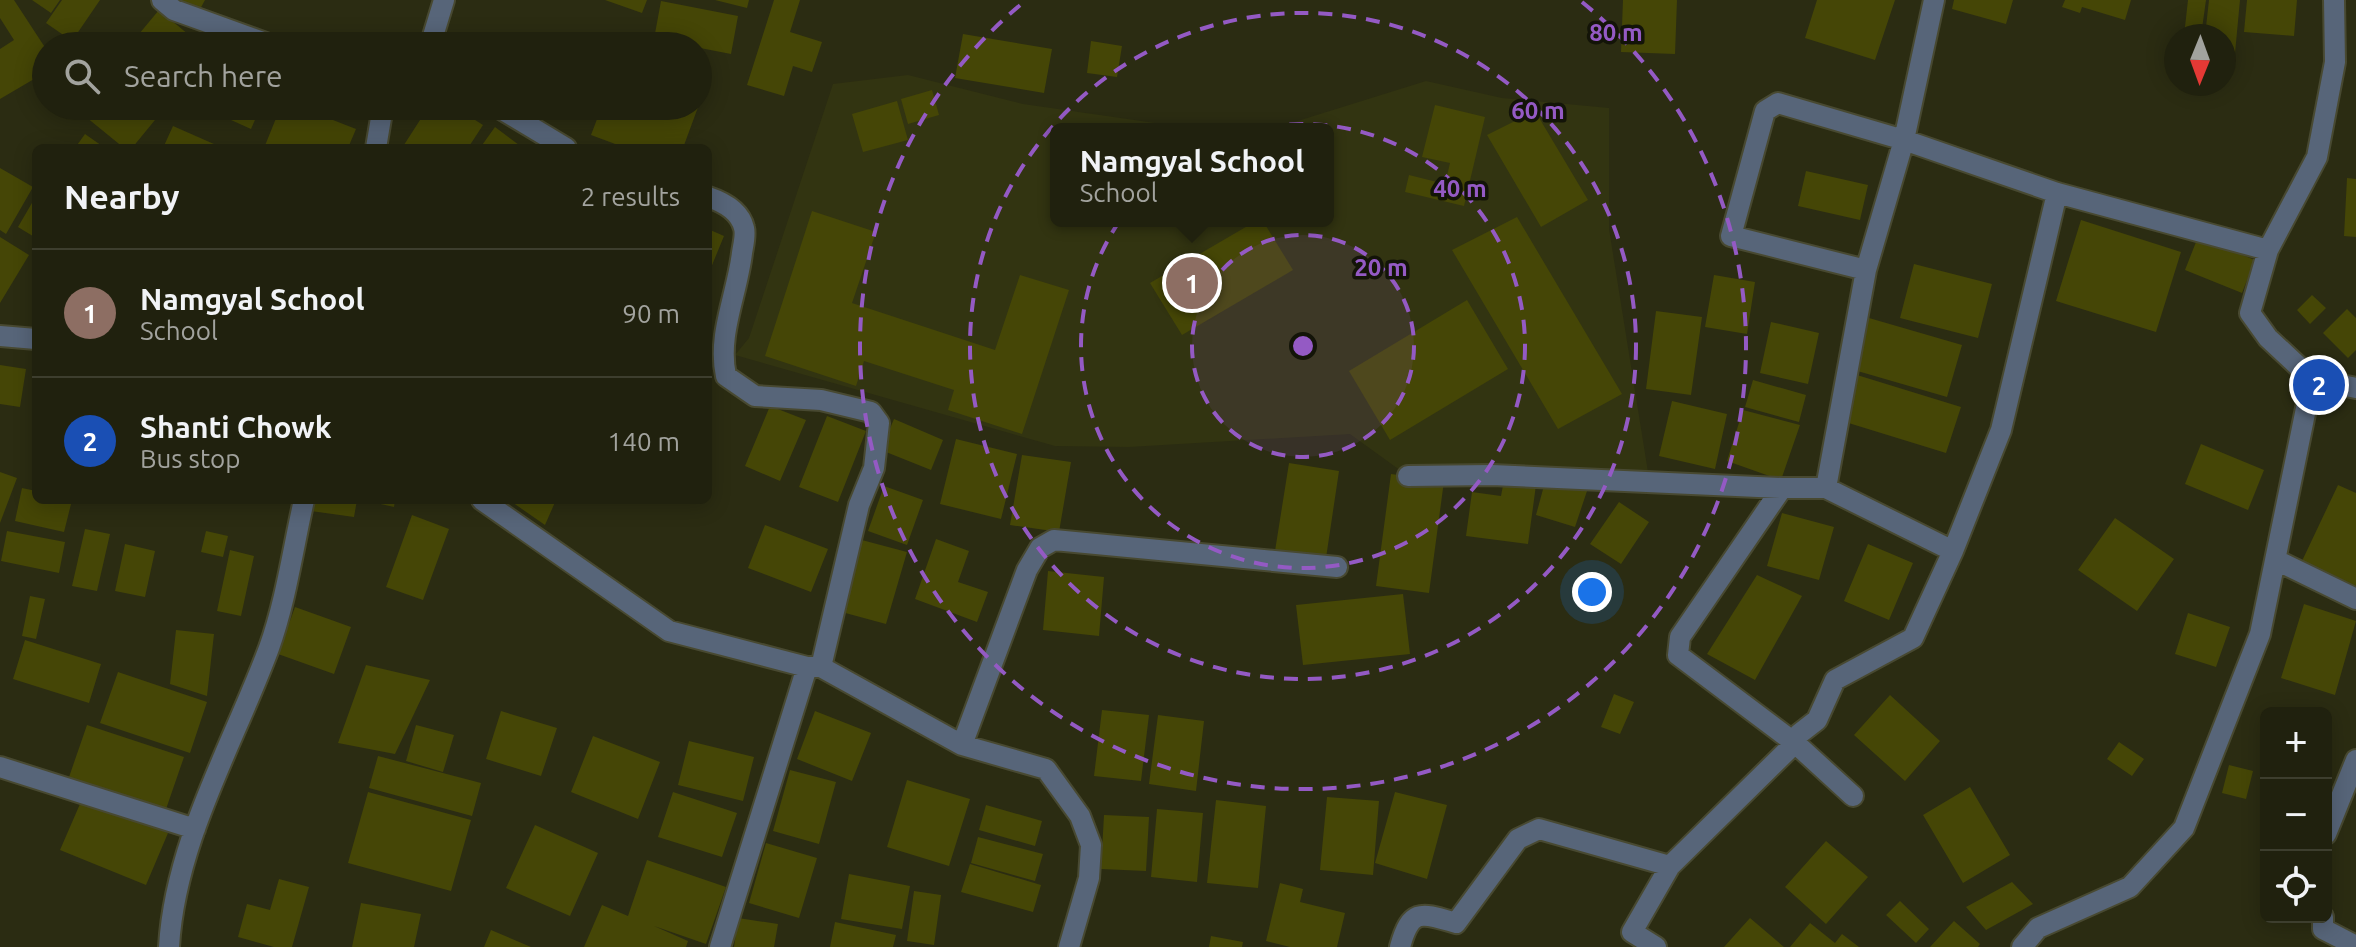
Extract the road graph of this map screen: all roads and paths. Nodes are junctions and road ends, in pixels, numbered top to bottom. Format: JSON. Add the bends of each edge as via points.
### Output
{"nodes":[{"id":1,"x":162,"y":0,"type":"edge"},
{"id":2,"x":444,"y":0,"type":"edge"},
{"id":3,"x":1934,"y":0,"type":"edge"},
{"id":4,"x":2334,"y":0,"type":"edge"},
{"id":5,"x":235,"y":32,"type":"edge"},
{"id":6,"x":434,"y":32,"type":"edge"},
{"id":7,"x":381,"y":120,"type":"edge"},
{"id":8,"x":519,"y":120,"type":"edge"},
{"id":9,"x":1904,"y":140,"type":"junction"},
{"id":10,"x":377,"y":144,"type":"edge"},
{"id":11,"x":559,"y":144,"type":"edge"},
{"id":12,"x":2057,"y":193,"type":"junction"},
{"id":13,"x":712,"y":198,"type":"edge"},
{"id":14,"x":2268,"y":250,"type":"junction"},
{"id":15,"x":1866,"y":270,"type":"junction"},
{"id":16,"x":0,"y":336,"type":"edge"},
{"id":17,"x":32,"y":339,"type":"edge"},
{"id":18,"x":2312,"y":379,"type":"junction"},
{"id":19,"x":2356,"y":388,"type":"edge"},
{"id":20,"x":1408,"y":476,"type":"dead end"},
{"id":21,"x":1782,"y":488,"type":"junction"},
{"id":22,"x":1826,"y":488,"type":"junction"},
{"id":23,"x":303,"y":504,"type":"edge"},
{"id":24,"x":488,"y":504,"type":"edge"},
{"id":25,"x":1953,"y":551,"type":"junction"},
{"id":26,"x":2276,"y":560,"type":"junction"},
{"id":27,"x":1337,"y":567,"type":"dead end"},
{"id":28,"x":2356,"y":599,"type":"edge"},
{"id":29,"x":814,"y":667,"type":"junction"},
{"id":30,"x":1795,"y":743,"type":"junction"},
{"id":31,"x":962,"y":745,"type":"junction"},
{"id":32,"x":2356,"y":760,"type":"edge"},
{"id":33,"x":0,"y":767,"type":"edge"},
{"id":34,"x":1853,"y":796,"type":"dead end"},
{"id":35,"x":2332,"y":819,"type":"edge"},
{"id":36,"x":195,"y":829,"type":"junction"},
{"id":37,"x":1670,"y":866,"type":"junction"},
{"id":38,"x":2323,"y":923,"type":"edge"},
{"id":39,"x":2356,"y":946,"type":"edge"},
{"id":40,"x":169,"y":947,"type":"edge"},
{"id":41,"x":720,"y":947,"type":"edge"},
{"id":42,"x":1069,"y":947,"type":"edge"},
{"id":43,"x":1400,"y":947,"type":"edge"},
{"id":44,"x":1656,"y":947,"type":"edge"},
{"id":45,"x":2022,"y":947,"type":"edge"}],
"edges":[{"from":1,"to":5,"type":"street","via":[[174,10]]},
{"from":2,"to":6,"type":"street"},
{"from":3,"to":9,"type":"street"},
{"from":4,"to":14,"type":"street","via":[[2335,62],[2317,157]]},
{"from":7,"to":10,"type":"street"},
{"from":8,"to":11,"type":"street"},
{"from":9,"to":12,"type":"street"},
{"from":9,"to":15,"type":"street"},
{"from":9,"to":15,"type":"street","via":[[1778,103],[1765,111],[1731,236]]},
{"from":12,"to":14,"type":"street"},
{"from":12,"to":25,"type":"street","via":[[2001,430]]},
{"from":13,"to":29,"type":"street","via":[[737,214],[745,229],[738,288],[724,333],[726,376],[755,396],[821,400],[871,412],[879,423],[874,468]]},
{"from":14,"to":18,"type":"street","via":[[2250,313]]},
{"from":15,"to":22,"type":"street"},
{"from":16,"to":17,"type":"street"},
{"from":18,"to":19,"type":"street"},
{"from":18,"to":26,"type":"street"},
{"from":20,"to":21,"type":"street"},
{"from":21,"to":22,"type":"street"},
{"from":21,"to":30,"type":"street","via":[[1680,637],[1678,655]]},
{"from":22,"to":25,"type":"street"},
{"from":23,"to":36,"type":"street","via":[[270,645]]},
{"from":24,"to":29,"type":"street","via":[[669,631]]},
{"from":25,"to":30,"type":"street","via":[[1913,638],[1835,680],[1817,720]]},
{"from":26,"to":28,"type":"street"},
{"from":26,"to":45,"type":"street","via":[[2260,634],[2184,828],[2130,887],[2038,928]]},
{"from":27,"to":31,"type":"street","via":[[1054,540],[1040,548],[1027,570]]},
{"from":29,"to":31,"type":"street"},
{"from":29,"to":41,"type":"street"},
{"from":30,"to":34,"type":"street"},
{"from":30,"to":37,"type":"street"},
{"from":31,"to":42,"type":"street","via":[[1046,769],[1080,816],[1091,845],[1089,878]]},
{"from":32,"to":35,"type":"street"},
{"from":33,"to":36,"type":"street"},
{"from":36,"to":40,"type":"street"},
{"from":37,"to":43,"type":"street","via":[[1539,829],[1529,831],[1456,923],[1415,916]]},
{"from":37,"to":44,"type":"street","via":[[1632,932]]},
{"from":38,"to":39,"type":"street","via":[[2323,929]]}]}
